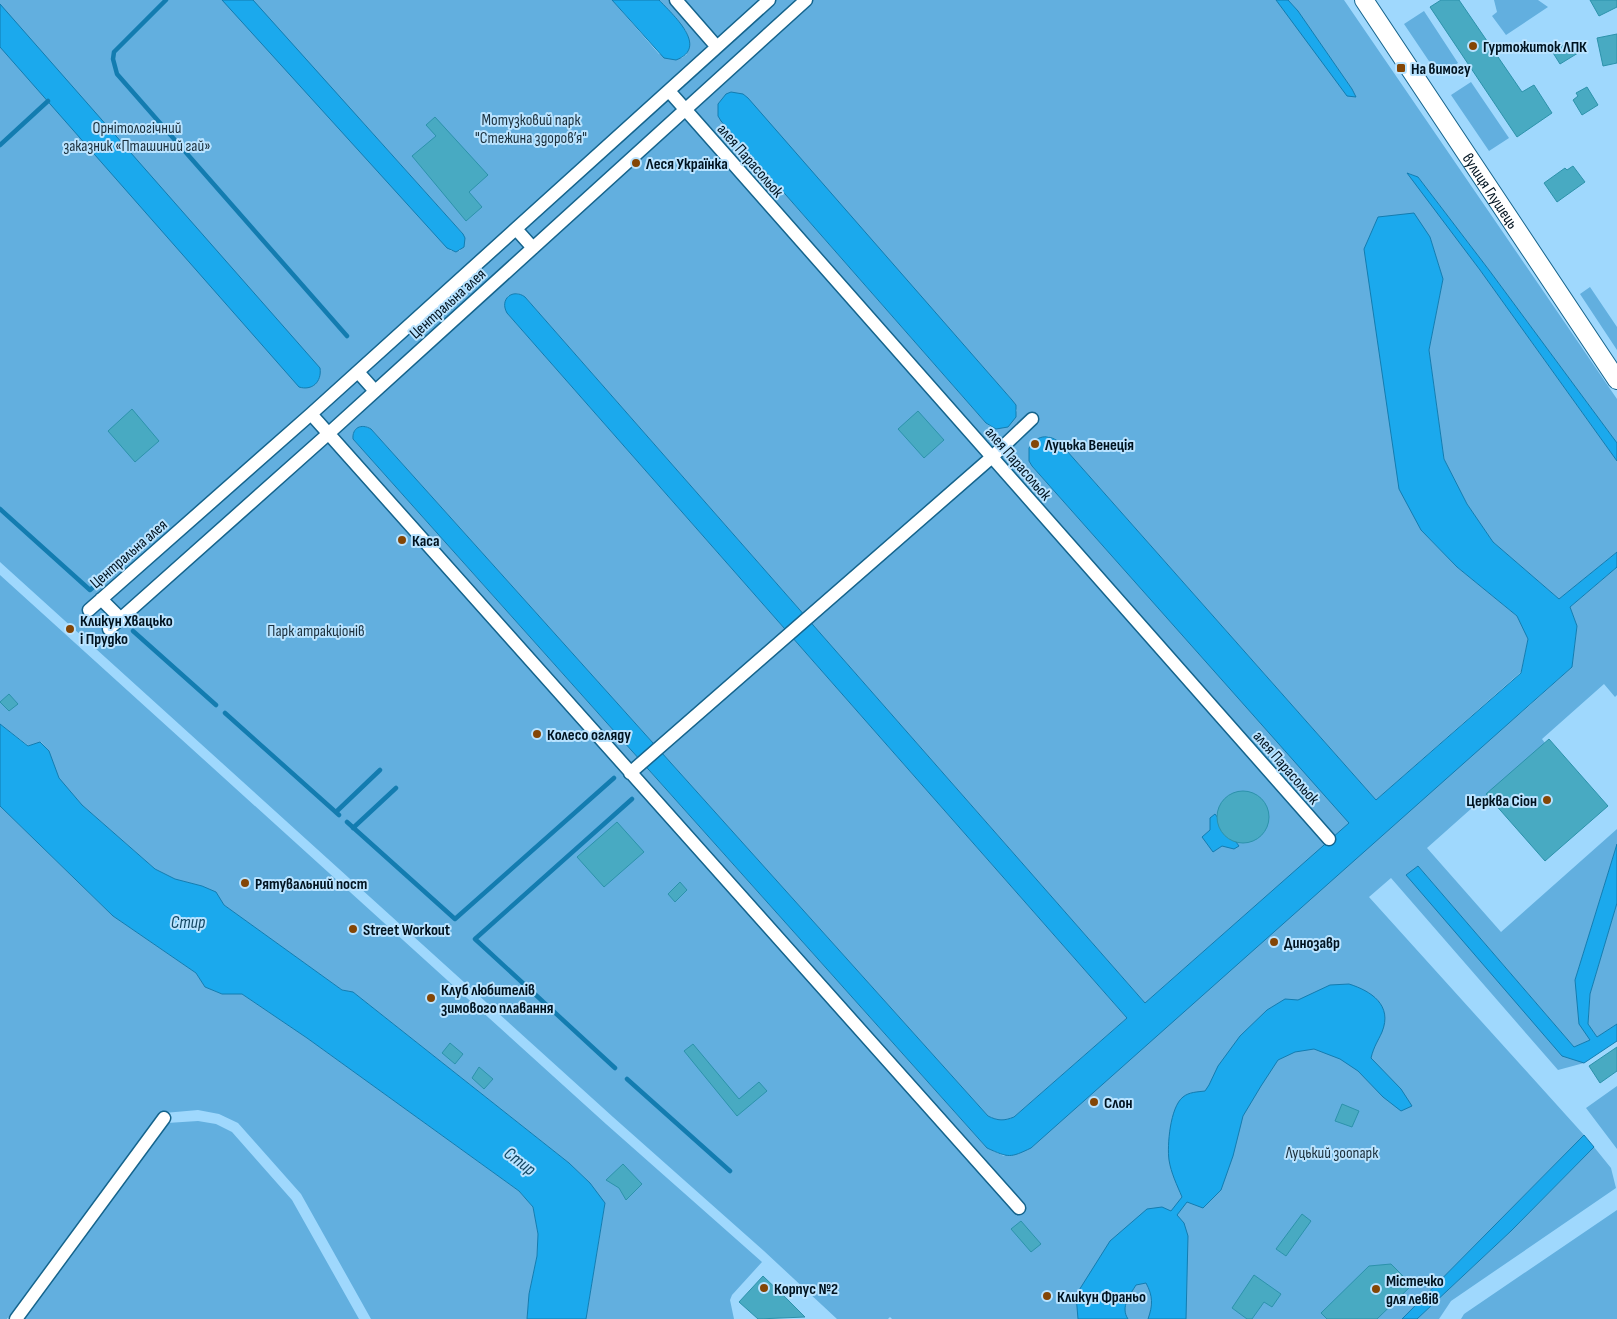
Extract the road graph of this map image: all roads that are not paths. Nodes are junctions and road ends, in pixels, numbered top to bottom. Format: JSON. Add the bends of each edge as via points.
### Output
{"nodes":[{"id":1,"x":676,"y":0,"type":"edge"},
{"id":2,"x":770,"y":0,"type":"edge"},
{"id":3,"x":806,"y":0,"type":"edge"},
{"id":4,"x":1364,"y":0,"type":"edge"},
{"id":5,"x":717,"y":47,"type":"junction"},
{"id":6,"x":669,"y":91,"type":"junction"},
{"id":7,"x":685,"y":109,"type":"junction"},
{"id":8,"x":516,"y":229,"type":"junction"},
{"id":9,"x":533,"y":248,"type":"junction"},
{"id":10,"x":358,"y":372,"type":"junction"},
{"id":11,"x":1617,"y":380,"type":"edge"},
{"id":12,"x":375,"y":391,"type":"junction"},
{"id":13,"x":311,"y":414,"type":"junction"},
{"id":14,"x":1032,"y":419,"type":"dead end"},
{"id":15,"x":328,"y":434,"type":"junction"},
{"id":16,"x":992,"y":457,"type":"junction"},
{"id":17,"x":101,"y":599,"type":"junction"},
{"id":18,"x":89,"y":610,"type":"dead end"},
{"id":19,"x":121,"y":619,"type":"junction"},
{"id":20,"x":109,"y":628,"type":"dead end"},
{"id":21,"x":630,"y":773,"type":"junction"},
{"id":22,"x":1329,"y":839,"type":"dead end"},
{"id":23,"x":164,"y":1118,"type":"dead end"},
{"id":24,"x":1019,"y":1208,"type":"dead end"},
{"id":25,"x":16,"y":1319,"type":"edge"}],
"edges":[{"from":1,"to":5,"type":"street"},
{"from":2,"to":5,"type":"street","name":"Центральна алея"},
{"from":3,"to":7,"type":"street","name":"Центральна алея"},
{"from":4,"to":11,"type":"street","name":"вулиця Глушець"},
{"from":5,"to":6,"type":"street","name":"Центральна алея"},
{"from":6,"to":7,"type":"street","name":"алея Парасольок"},
{"from":6,"to":8,"type":"street","name":"Центральна алея"},
{"from":7,"to":9,"type":"street","name":"Центральна алея"},
{"from":7,"to":16,"type":"street","name":"алея Парасольок"},
{"from":8,"to":9,"type":"street"},
{"from":8,"to":10,"type":"street","name":"Центральна алея"},
{"from":9,"to":12,"type":"street","name":"Центральна алея"},
{"from":10,"to":12,"type":"street"},
{"from":10,"to":13,"type":"street","name":"Центральна алея"},
{"from":12,"to":15,"type":"street","name":"Центральна алея"},
{"from":13,"to":15,"type":"street"},
{"from":13,"to":17,"type":"street","name":"Центральна алея"},
{"from":14,"to":16,"type":"street"},
{"from":15,"to":19,"type":"street","name":"Центральна алея"},
{"from":15,"to":21,"type":"street"},
{"from":16,"to":21,"type":"street"},
{"from":16,"to":22,"type":"street","name":"алея Парасольок"},
{"from":17,"to":18,"type":"street","name":"Центральна алея"},
{"from":17,"to":19,"type":"street"},
{"from":19,"to":20,"type":"street","name":"Центральна алея"},
{"from":21,"to":24,"type":"street"},
{"from":23,"to":25,"type":"street"}]}
